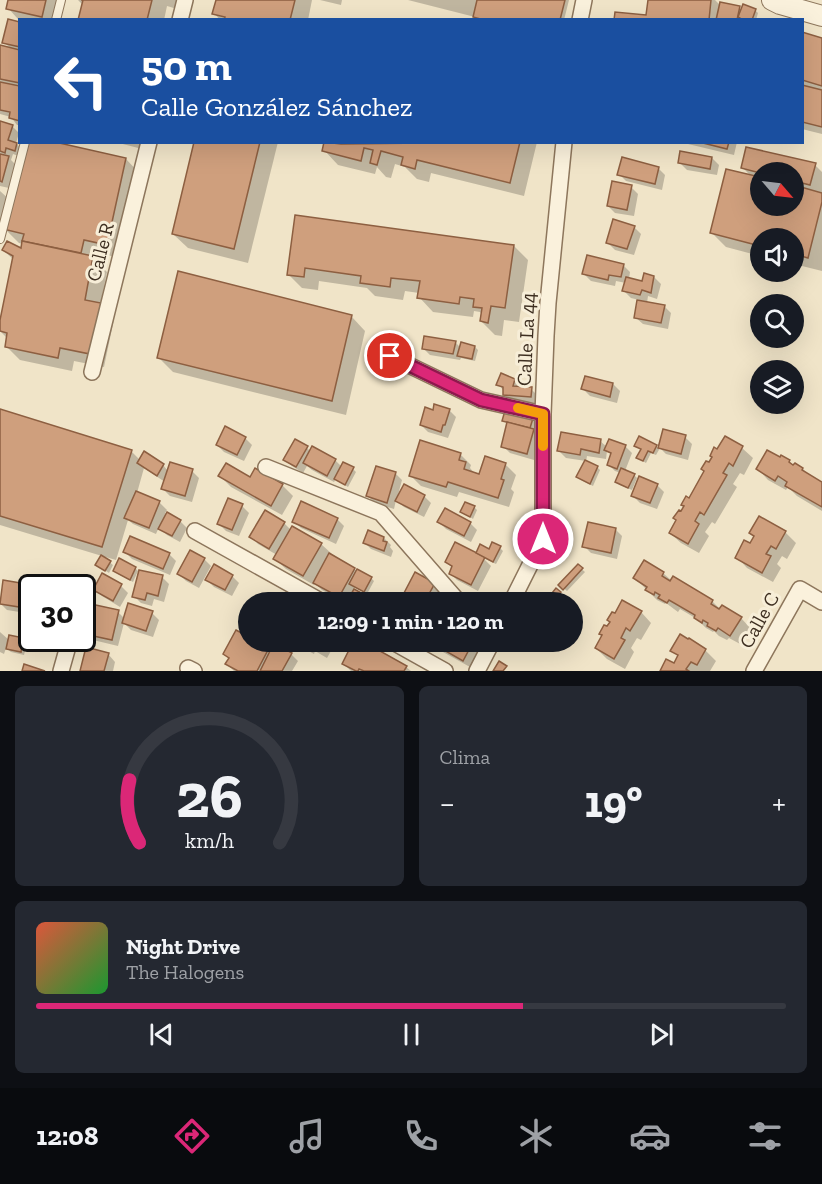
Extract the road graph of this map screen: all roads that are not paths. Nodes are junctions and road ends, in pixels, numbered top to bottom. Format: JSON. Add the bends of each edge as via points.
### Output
{"nodes":[{"id":1,"x":61,"y":0,"type":"edge"},
{"id":2,"x":185,"y":0,"type":"edge"},
{"id":3,"x":584,"y":0,"type":"edge"},
{"id":4,"x":772,"y":0,"type":"edge"},
{"id":5,"x":822,"y":16,"type":"edge"},
{"id":6,"x":56,"y":18,"type":"edge"},
{"id":7,"x":180,"y":18,"type":"edge"},
{"id":8,"x":580,"y":18,"type":"edge"},
{"id":9,"x":24,"y":144,"type":"edge"},
{"id":10,"x":149,"y":144,"type":"edge"},
{"id":11,"x":564,"y":144,"type":"edge"},
{"id":12,"x":0,"y":239,"type":"edge"},
{"id":13,"x":390,"y":356,"type":"dead end"},
{"id":14,"x":92,"y":372,"type":"dead end"},
{"id":15,"x":543,"y":414,"type":"junction"},
{"id":16,"x":266,"y":467,"type":"dead end"},
{"id":17,"x":195,"y":531,"type":"dead end"},
{"id":18,"x":304,"y":592,"type":"edge"},
{"id":19,"x":450,"y":592,"type":"edge"},
{"id":20,"x":517,"y":592,"type":"edge"},
{"id":21,"x":822,"y":602,"type":"edge"},
{"id":22,"x":66,"y":652,"type":"edge"},
{"id":23,"x":411,"y":652,"type":"edge"},
{"id":24,"x":487,"y":652,"type":"edge"},
{"id":25,"x":61,"y":671,"type":"edge"},
{"id":26,"x":445,"y":671,"type":"edge"},
{"id":27,"x":477,"y":671,"type":"edge"},
{"id":28,"x":754,"y":671,"type":"edge"}],
"edges":[{"from":1,"to":6,"type":"lane"},
{"from":2,"to":7,"type":"street"},
{"from":3,"to":8,"type":"street"},
{"from":4,"to":5,"type":"street"},
{"from":9,"to":12,"type":"lane"},
{"from":10,"to":14,"type":"street","name":"Calle R"},
{"from":11,"to":15,"type":"street","name":"Calle La 44","via":[[548,303]]},
{"from":13,"to":15,"type":"street","via":[[481,400]]},
{"from":15,"to":20,"type":"street","name":"Calle La 44","via":[[543,539]]},
{"from":16,"to":19,"type":"street","via":[[381,513]]},
{"from":17,"to":18,"type":"street"},
{"from":21,"to":28,"type":"street","name":"Calle C","via":[[800,589]]},
{"from":22,"to":25,"type":"street"},
{"from":23,"to":26,"type":"street"},
{"from":24,"to":27,"type":"street"}]}
